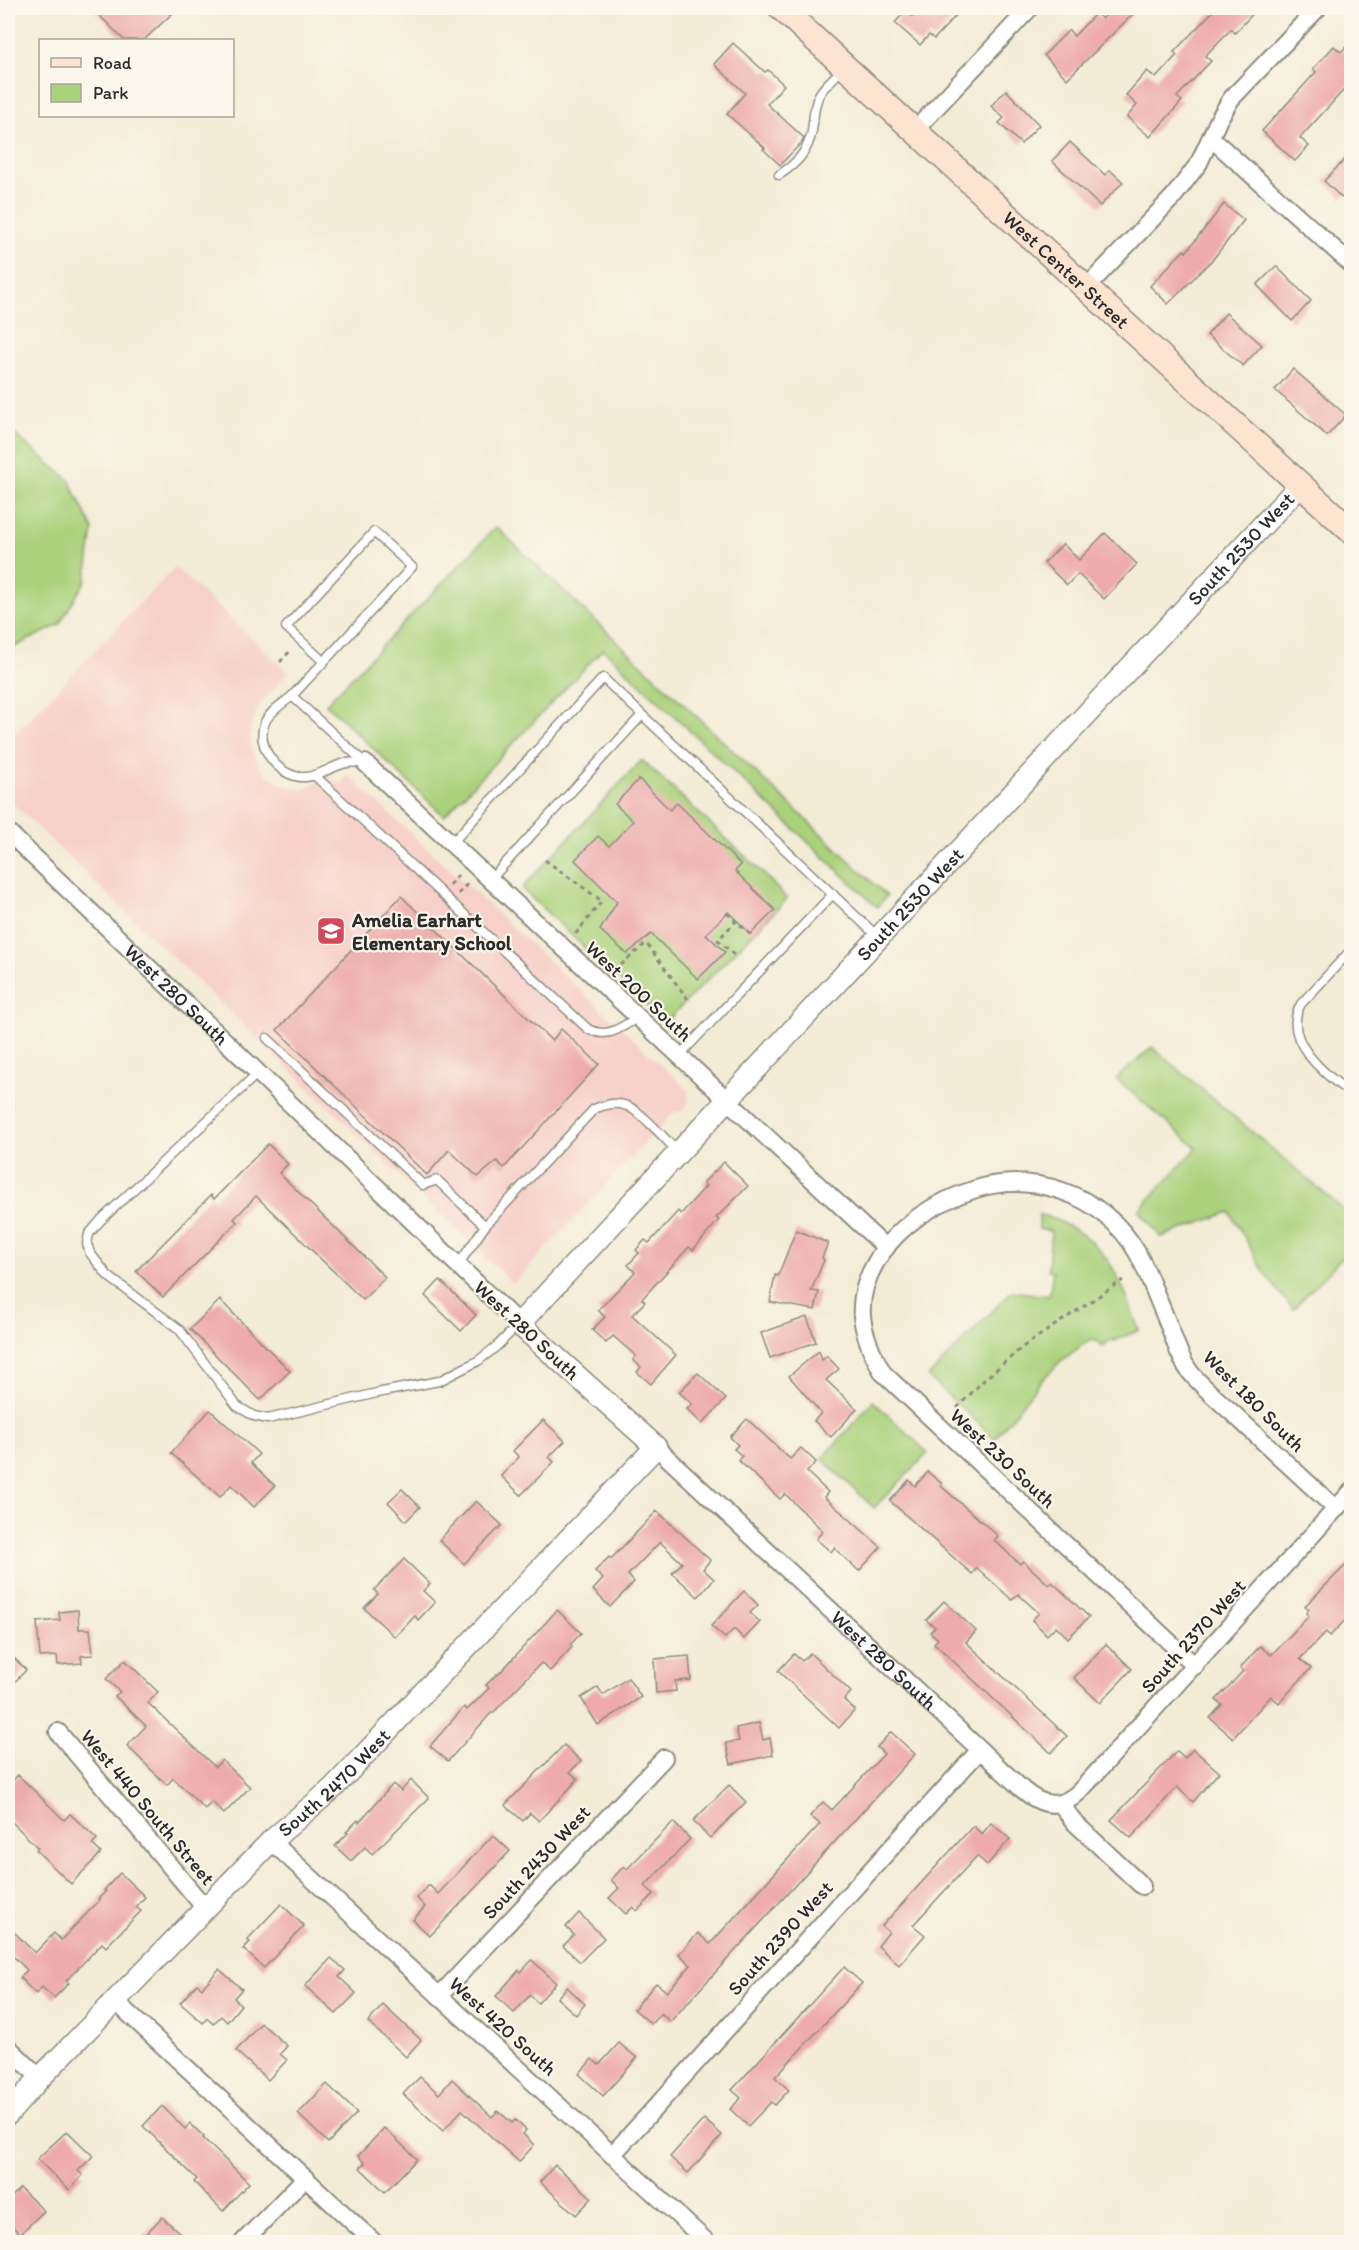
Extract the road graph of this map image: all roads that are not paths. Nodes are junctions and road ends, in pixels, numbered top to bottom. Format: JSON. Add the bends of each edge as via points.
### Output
{"nodes":[{"id":1,"x":781,"y":8,"type":"edge"},
{"id":2,"x":1030,"y":8,"type":"edge"},
{"id":3,"x":1318,"y":8,"type":"edge"},
{"id":4,"x":845,"y":67,"type":"junction"},
{"id":5,"x":914,"y":131,"type":"junction"},
{"id":6,"x":1212,"y":138,"type":"junction"},
{"id":7,"x":779,"y":175,"type":"dead end"},
{"id":8,"x":1352,"y":265,"type":"edge"},
{"id":9,"x":1085,"y":289,"type":"junction"},
{"id":10,"x":1300,"y":485,"type":"junction"},
{"id":11,"x":1352,"y":532,"type":"edge"},
{"id":12,"x":324,"y":662,"type":"junction"},
{"id":13,"x":292,"y":696,"type":"junction"},
{"id":14,"x":642,"y":715,"type":"junction"},
{"id":15,"x":365,"y":763,"type":"junction"},
{"id":16,"x":314,"y":775,"type":"junction"},
{"id":17,"x":8,"y":832,"type":"edge"},
{"id":18,"x":451,"y":844,"type":"junction"},
{"id":19,"x":489,"y":880,"type":"junction"},
{"id":20,"x":833,"y":894,"type":"junction"},
{"id":21,"x":878,"y":937,"type":"junction"},
{"id":22,"x":1352,"y":949,"type":"edge"},
{"id":23,"x":637,"y":1018,"type":"junction"},
{"id":24,"x":267,"y":1038,"type":"dead end"},
{"id":25,"x":678,"y":1057,"type":"junction"},
{"id":26,"x":258,"y":1073,"type":"junction"},
{"id":27,"x":1352,"y":1094,"type":"edge"},
{"id":28,"x":725,"y":1101,"type":"junction"},
{"id":29,"x":678,"y":1152,"type":"junction"},
{"id":30,"x":485,"y":1226,"type":"junction"},
{"id":31,"x":886,"y":1248,"type":"junction"},
{"id":32,"x":458,"y":1265,"type":"junction"},
{"id":33,"x":519,"y":1324,"type":"junction"},
{"id":34,"x":656,"y":1447,"type":"junction"},
{"id":35,"x":1352,"y":1491,"type":"edge"},
{"id":36,"x":1336,"y":1509,"type":"junction"},
{"id":37,"x":1195,"y":1666,"type":"junction"},
{"id":38,"x":58,"y":1732,"type":"dead end"},
{"id":39,"x":980,"y":1750,"type":"junction"},
{"id":40,"x":664,"y":1758,"type":"dead end"},
{"id":41,"x":1062,"y":1804,"type":"junction"},
{"id":42,"x":271,"y":1841,"type":"junction"},
{"id":43,"x":1142,"y":1886,"type":"dead end"},
{"id":44,"x":205,"y":1908,"type":"junction"},
{"id":45,"x":439,"y":1996,"type":"junction"},
{"id":46,"x":115,"y":2001,"type":"junction"},
{"id":47,"x":8,"y":2047,"type":"edge"},
{"id":48,"x":40,"y":2078,"type":"junction"},
{"id":49,"x":8,"y":2115,"type":"edge"},
{"id":50,"x":612,"y":2155,"type":"junction"},
{"id":51,"x":304,"y":2178,"type":"junction"},
{"id":52,"x":243,"y":2242,"type":"edge"},
{"id":53,"x":374,"y":2242,"type":"edge"},
{"id":54,"x":707,"y":2242,"type":"edge"}],
"edges":[{"from":1,"to":4,"type":"main road","name":"West Center Street"},
{"from":2,"to":5,"type":"street"},
{"from":3,"to":6,"type":"street","via":[[1232,99]]},
{"from":4,"to":5,"type":"main road","name":"West Center Street"},
{"from":4,"to":7,"type":"lane","via":[[820,93],[806,150]]},
{"from":5,"to":9,"type":"main road","name":"West Center Street"},
{"from":6,"to":8,"type":"street"},
{"from":6,"to":9,"type":"street","via":[[1200,163],[1174,196]]},
{"from":9,"to":10,"type":"main road","name":"West Center Street"},
{"from":10,"to":11,"type":"main road","name":"West Center Street"},
{"from":10,"to":21,"type":"street","name":"South 2530 West"},
{"from":12,"to":12,"type":"lane","via":[[412,567],[374,532],[286,627]]},
{"from":12,"to":13,"type":"lane"},
{"from":13,"to":15,"type":"lane"},
{"from":13,"to":16,"type":"lane","via":[[265,722],[266,749],[281,770],[305,777]]},
{"from":14,"to":18,"type":"lane","via":[[603,678]]},
{"from":14,"to":19,"type":"lane"},
{"from":14,"to":20,"type":"lane"},
{"from":15,"to":16,"type":"lane","via":[[347,763]]},
{"from":15,"to":18,"type":"street","name":"West 200 South"},
{"from":16,"to":23,"type":"lane","via":[[588,1029],[609,1034]]},
{"from":17,"to":26,"type":"street","name":"West 280 South"},
{"from":18,"to":19,"type":"street","name":"West 200 South"},
{"from":19,"to":23,"type":"street","name":"West 200 South"},
{"from":20,"to":21,"type":"lane"},
{"from":20,"to":25,"type":"lane"},
{"from":21,"to":28,"type":"street","name":"South 2530 West"},
{"from":22,"to":27,"type":"lane","via":[[1301,1004],[1295,1014],[1295,1027],[1309,1055]]},
{"from":23,"to":25,"type":"street","name":"West 200 South"},
{"from":24,"to":30,"type":"lane","via":[[423,1185],[437,1180]]},
{"from":25,"to":28,"type":"street","name":"West 200 South"},
{"from":26,"to":32,"type":"street","name":"West 280 South"},
{"from":26,"to":33,"type":"lane","via":[[101,1220],[89,1234],[87,1244],[108,1276],[179,1329],[237,1406],[268,1419],[439,1381],[478,1361]]},
{"from":28,"to":29,"type":"street","name":"South 2530 West"},
{"from":28,"to":31,"type":"street","name":"West 200 South"},
{"from":29,"to":30,"type":"lane","via":[[626,1105],[609,1104],[594,1109]]},
{"from":29,"to":33,"type":"street","name":"South 2530 West"},
{"from":30,"to":32,"type":"lane"},
{"from":31,"to":36,"type":"street","name":"West 180 South","via":[[921,1214],[979,1188],[1024,1182],[1077,1196],[1102,1212],[1133,1244],[1190,1371]]},
{"from":31,"to":37,"type":"street","name":"West 230 South","via":[[864,1285],[861,1306],[866,1337],[883,1372]]},
{"from":32,"to":33,"type":"street","name":"West 280 South"},
{"from":33,"to":34,"type":"street","name":"West 280 South"},
{"from":34,"to":39,"type":"street","name":"West 280 South"},
{"from":34,"to":42,"type":"street","name":"South 2470 West","via":[[333,1788]]},
{"from":35,"to":36,"type":"street","name":"South 2370 West"},
{"from":36,"to":37,"type":"street","name":"South 2370 West"},
{"from":37,"to":41,"type":"street","name":"South 2370 West","via":[[1079,1792]]},
{"from":38,"to":44,"type":"street","name":"West 440 South Street"},
{"from":39,"to":41,"type":"street","name":"West 280 South","via":[[1033,1799]]},
{"from":39,"to":50,"type":"street","name":"South 2390 West"},
{"from":40,"to":45,"type":"street","name":"South 2430 West"},
{"from":41,"to":43,"type":"street","via":[[1074,1822]]},
{"from":42,"to":44,"type":"street","name":"South 2470 West"},
{"from":42,"to":45,"type":"street","name":"West 420 South"},
{"from":44,"to":46,"type":"street","name":"South 2470 West"},
{"from":45,"to":50,"type":"street","name":"West 420 South"},
{"from":46,"to":48,"type":"street","name":"South 2470 West"},
{"from":46,"to":51,"type":"street"},
{"from":47,"to":48,"type":"street"},
{"from":48,"to":49,"type":"street","name":"South 2470 West"},
{"from":50,"to":54,"type":"street","name":"West 420 South"},
{"from":51,"to":52,"type":"street"},
{"from":51,"to":53,"type":"street"}]}
